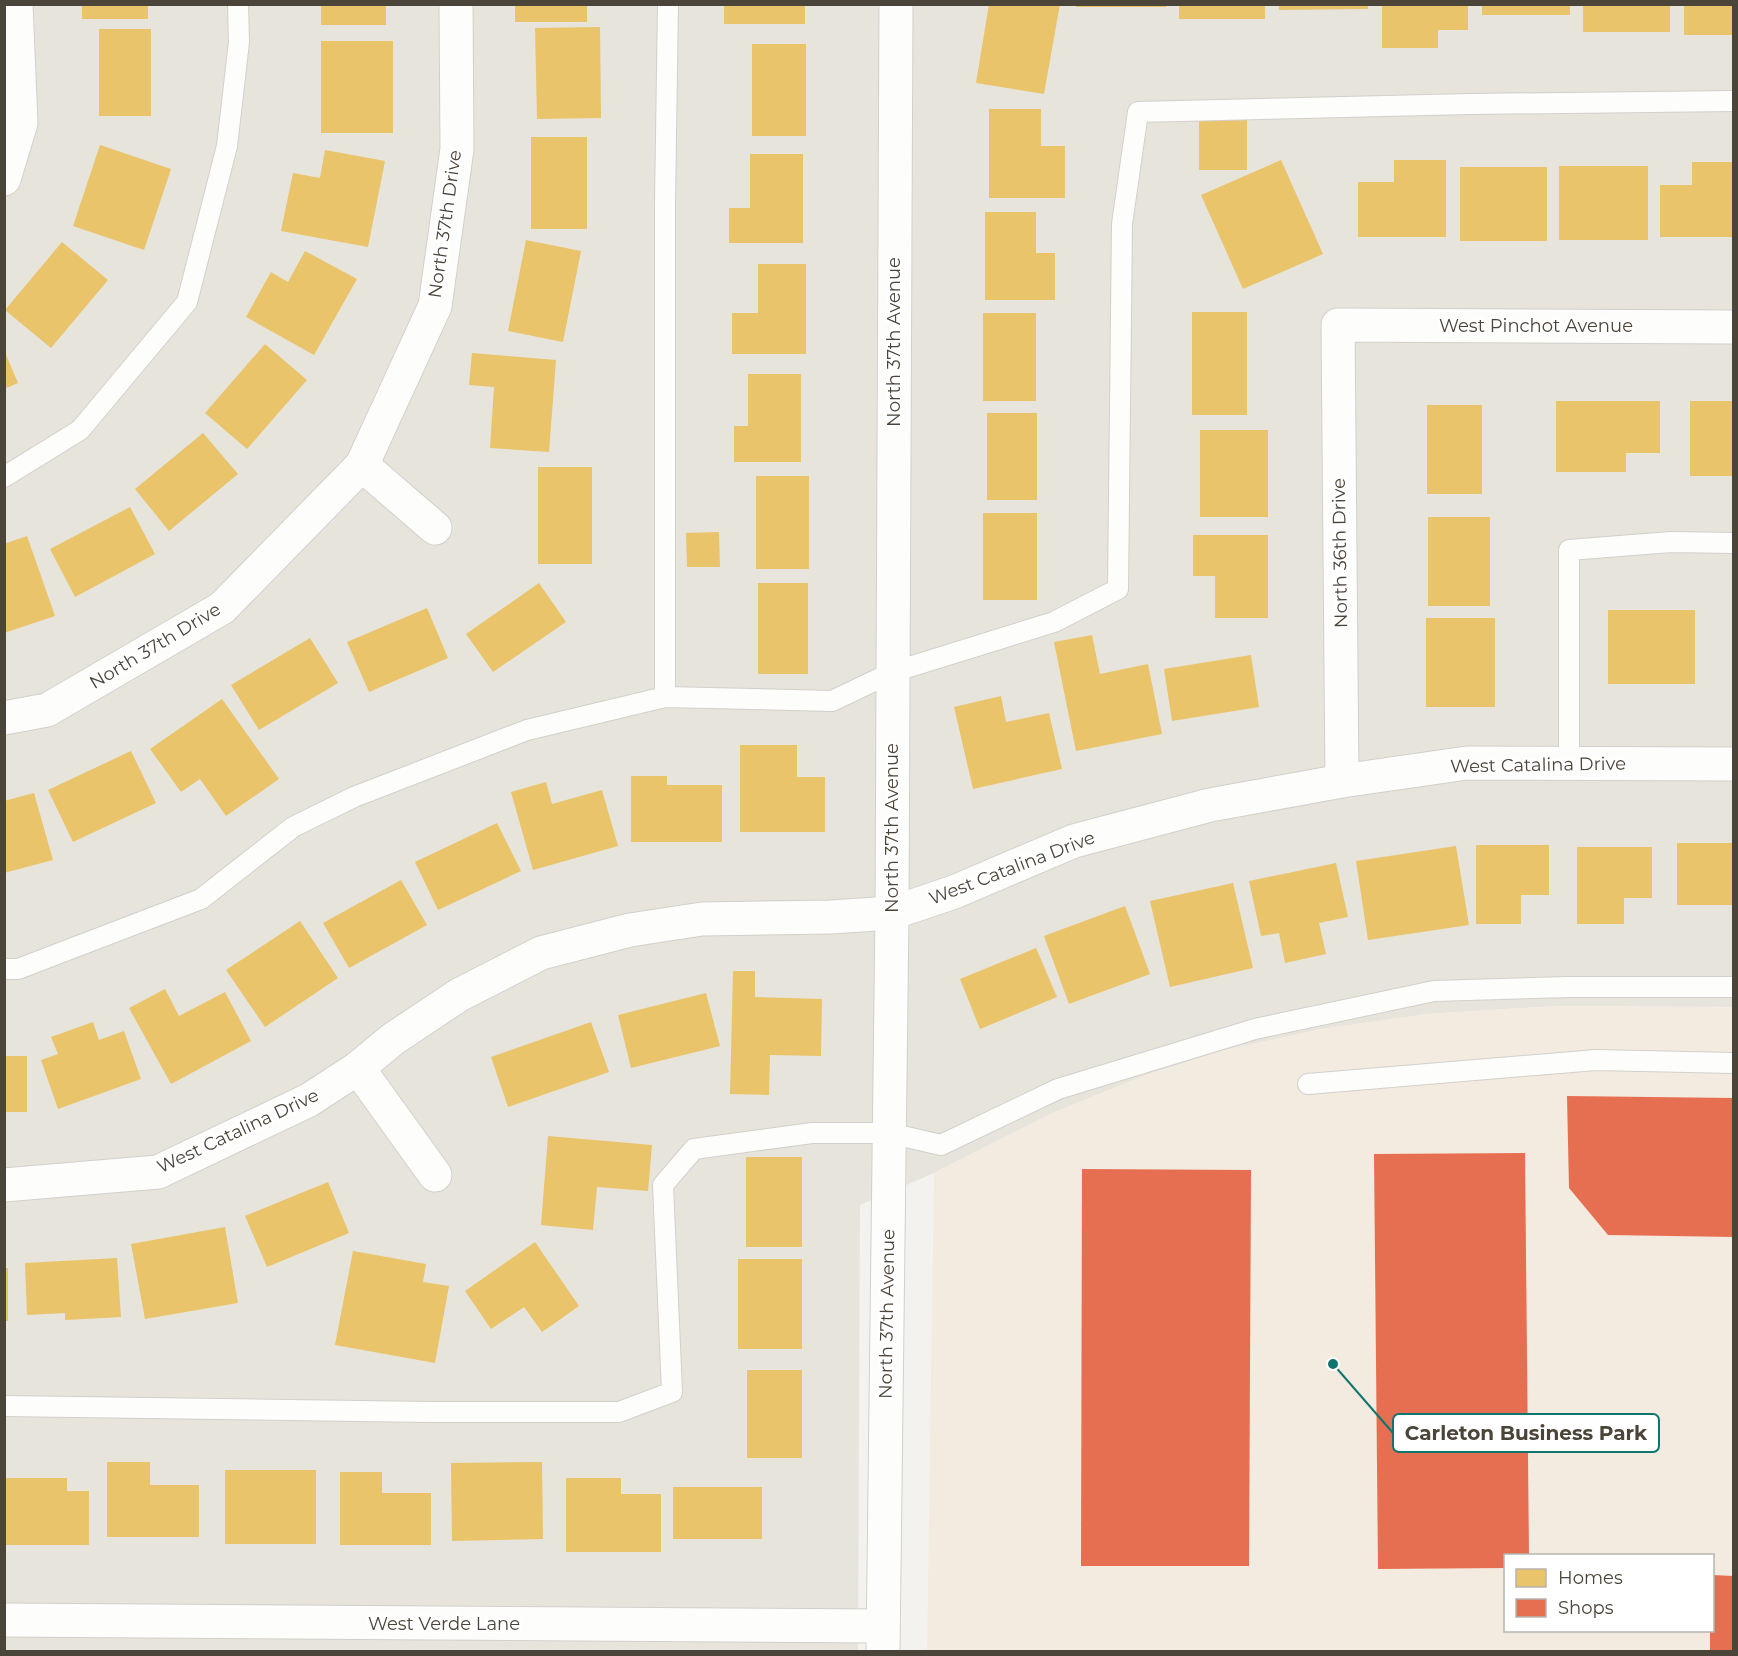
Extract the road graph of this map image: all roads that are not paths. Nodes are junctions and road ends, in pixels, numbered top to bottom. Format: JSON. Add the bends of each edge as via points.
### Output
{"nodes":[{"id":1,"x":16,"y":4,"type":"edge"},
{"id":2,"x":238,"y":4,"type":"edge"},
{"id":3,"x":456,"y":4,"type":"edge"},
{"id":4,"x":668,"y":4,"type":"edge"},
{"id":5,"x":896,"y":4,"type":"edge"},
{"id":6,"x":1734,"y":101,"type":"edge"},
{"id":7,"x":4,"y":179,"type":"edge"},
{"id":8,"x":1338,"y":325,"type":"joint"},
{"id":9,"x":1734,"y":327,"type":"edge"},
{"id":10,"x":362,"y":465,"type":"junction"},
{"id":11,"x":4,"y":477,"type":"edge"},
{"id":12,"x":435,"y":528,"type":"dead end"},
{"id":13,"x":1734,"y":543,"type":"edge"},
{"id":14,"x":893,"y":672,"type":"junction"},
{"id":15,"x":665,"y":697,"type":"junction"},
{"id":16,"x":4,"y":718,"type":"edge"},
{"id":17,"x":1569,"y":764,"type":"junction"},
{"id":18,"x":1734,"y":764,"type":"edge"},
{"id":19,"x":1342,"y":781,"type":"junction"},
{"id":20,"x":892,"y":913,"type":"junction"},
{"id":21,"x":4,"y":969,"type":"edge"},
{"id":22,"x":1734,"y":987,"type":"edge"},
{"id":23,"x":1734,"y":1063,"type":"edge"},
{"id":24,"x":358,"y":1068,"type":"junction"},
{"id":25,"x":1308,"y":1084,"type":"dead end"},
{"id":26,"x":889,"y":1133,"type":"junction"},
{"id":27,"x":435,"y":1175,"type":"dead end"},
{"id":28,"x":4,"y":1185,"type":"edge"},
{"id":29,"x":4,"y":1406,"type":"edge"},
{"id":30,"x":4,"y":1620,"type":"edge"},
{"id":31,"x":883,"y":1639,"type":"edge"}],
"edges":[{"from":1,"to":7,"type":"street","via":[[21,123]]},
{"from":2,"to":11,"type":"lane","via":[[239,42],[227,146],[187,302],[80,430]]},
{"from":3,"to":10,"type":"street","name":"North 37th Drive","via":[[457,149],[435,306]]},
{"from":4,"to":15,"type":"lane"},
{"from":5,"to":14,"type":"street","name":"North 37th Avenue"},
{"from":6,"to":14,"type":"lane","via":[[1138,112],[1122,224],[1118,589],[1053,622]]},
{"from":8,"to":9,"type":"street","name":"West Pinchot Avenue"},
{"from":8,"to":19,"type":"street","name":"North 36th Drive"},
{"from":10,"to":12,"type":"street"},
{"from":10,"to":16,"type":"street","name":"North 37th Drive","via":[[222,608],[47,710]]},
{"from":13,"to":17,"type":"lane","via":[[1671,542],[1569,550]]},
{"from":14,"to":15,"type":"lane","via":[[832,700]]},
{"from":14,"to":20,"type":"street","name":"North 37th Avenue"},
{"from":15,"to":21,"type":"lane","via":[[527,730],[354,797],[293,827],[201,899],[18,969]]},
{"from":17,"to":18,"type":"street","name":"West Catalina Drive"},
{"from":17,"to":19,"type":"street","name":"West Catalina Drive","via":[[1467,763]]},
{"from":19,"to":20,"type":"street","name":"West Catalina Drive","via":[[1210,805],[1074,841],[954,892]]},
{"from":20,"to":24,"type":"street","name":"West Catalina Drive","via":[[702,919],[630,930],[540,953],[459,995],[393,1039]]},
{"from":20,"to":26,"type":"street","name":"North 37th Avenue"},
{"from":22,"to":26,"type":"lane","via":[[1434,991],[1255,1029],[1058,1089],[941,1145]]},
{"from":23,"to":25,"type":"lane","via":[[1596,1060]]},
{"from":24,"to":27,"type":"street"},
{"from":24,"to":28,"type":"street","name":"West Catalina Drive","via":[[309,1100],[158,1172]]},
{"from":26,"to":29,"type":"lane","via":[[812,1133],[694,1149],[663,1185],[672,1392],[619,1412]]},
{"from":26,"to":31,"type":"street","name":"North 37th Avenue"},
{"from":30,"to":31,"type":"street","name":"West Verde Lane"}]}
